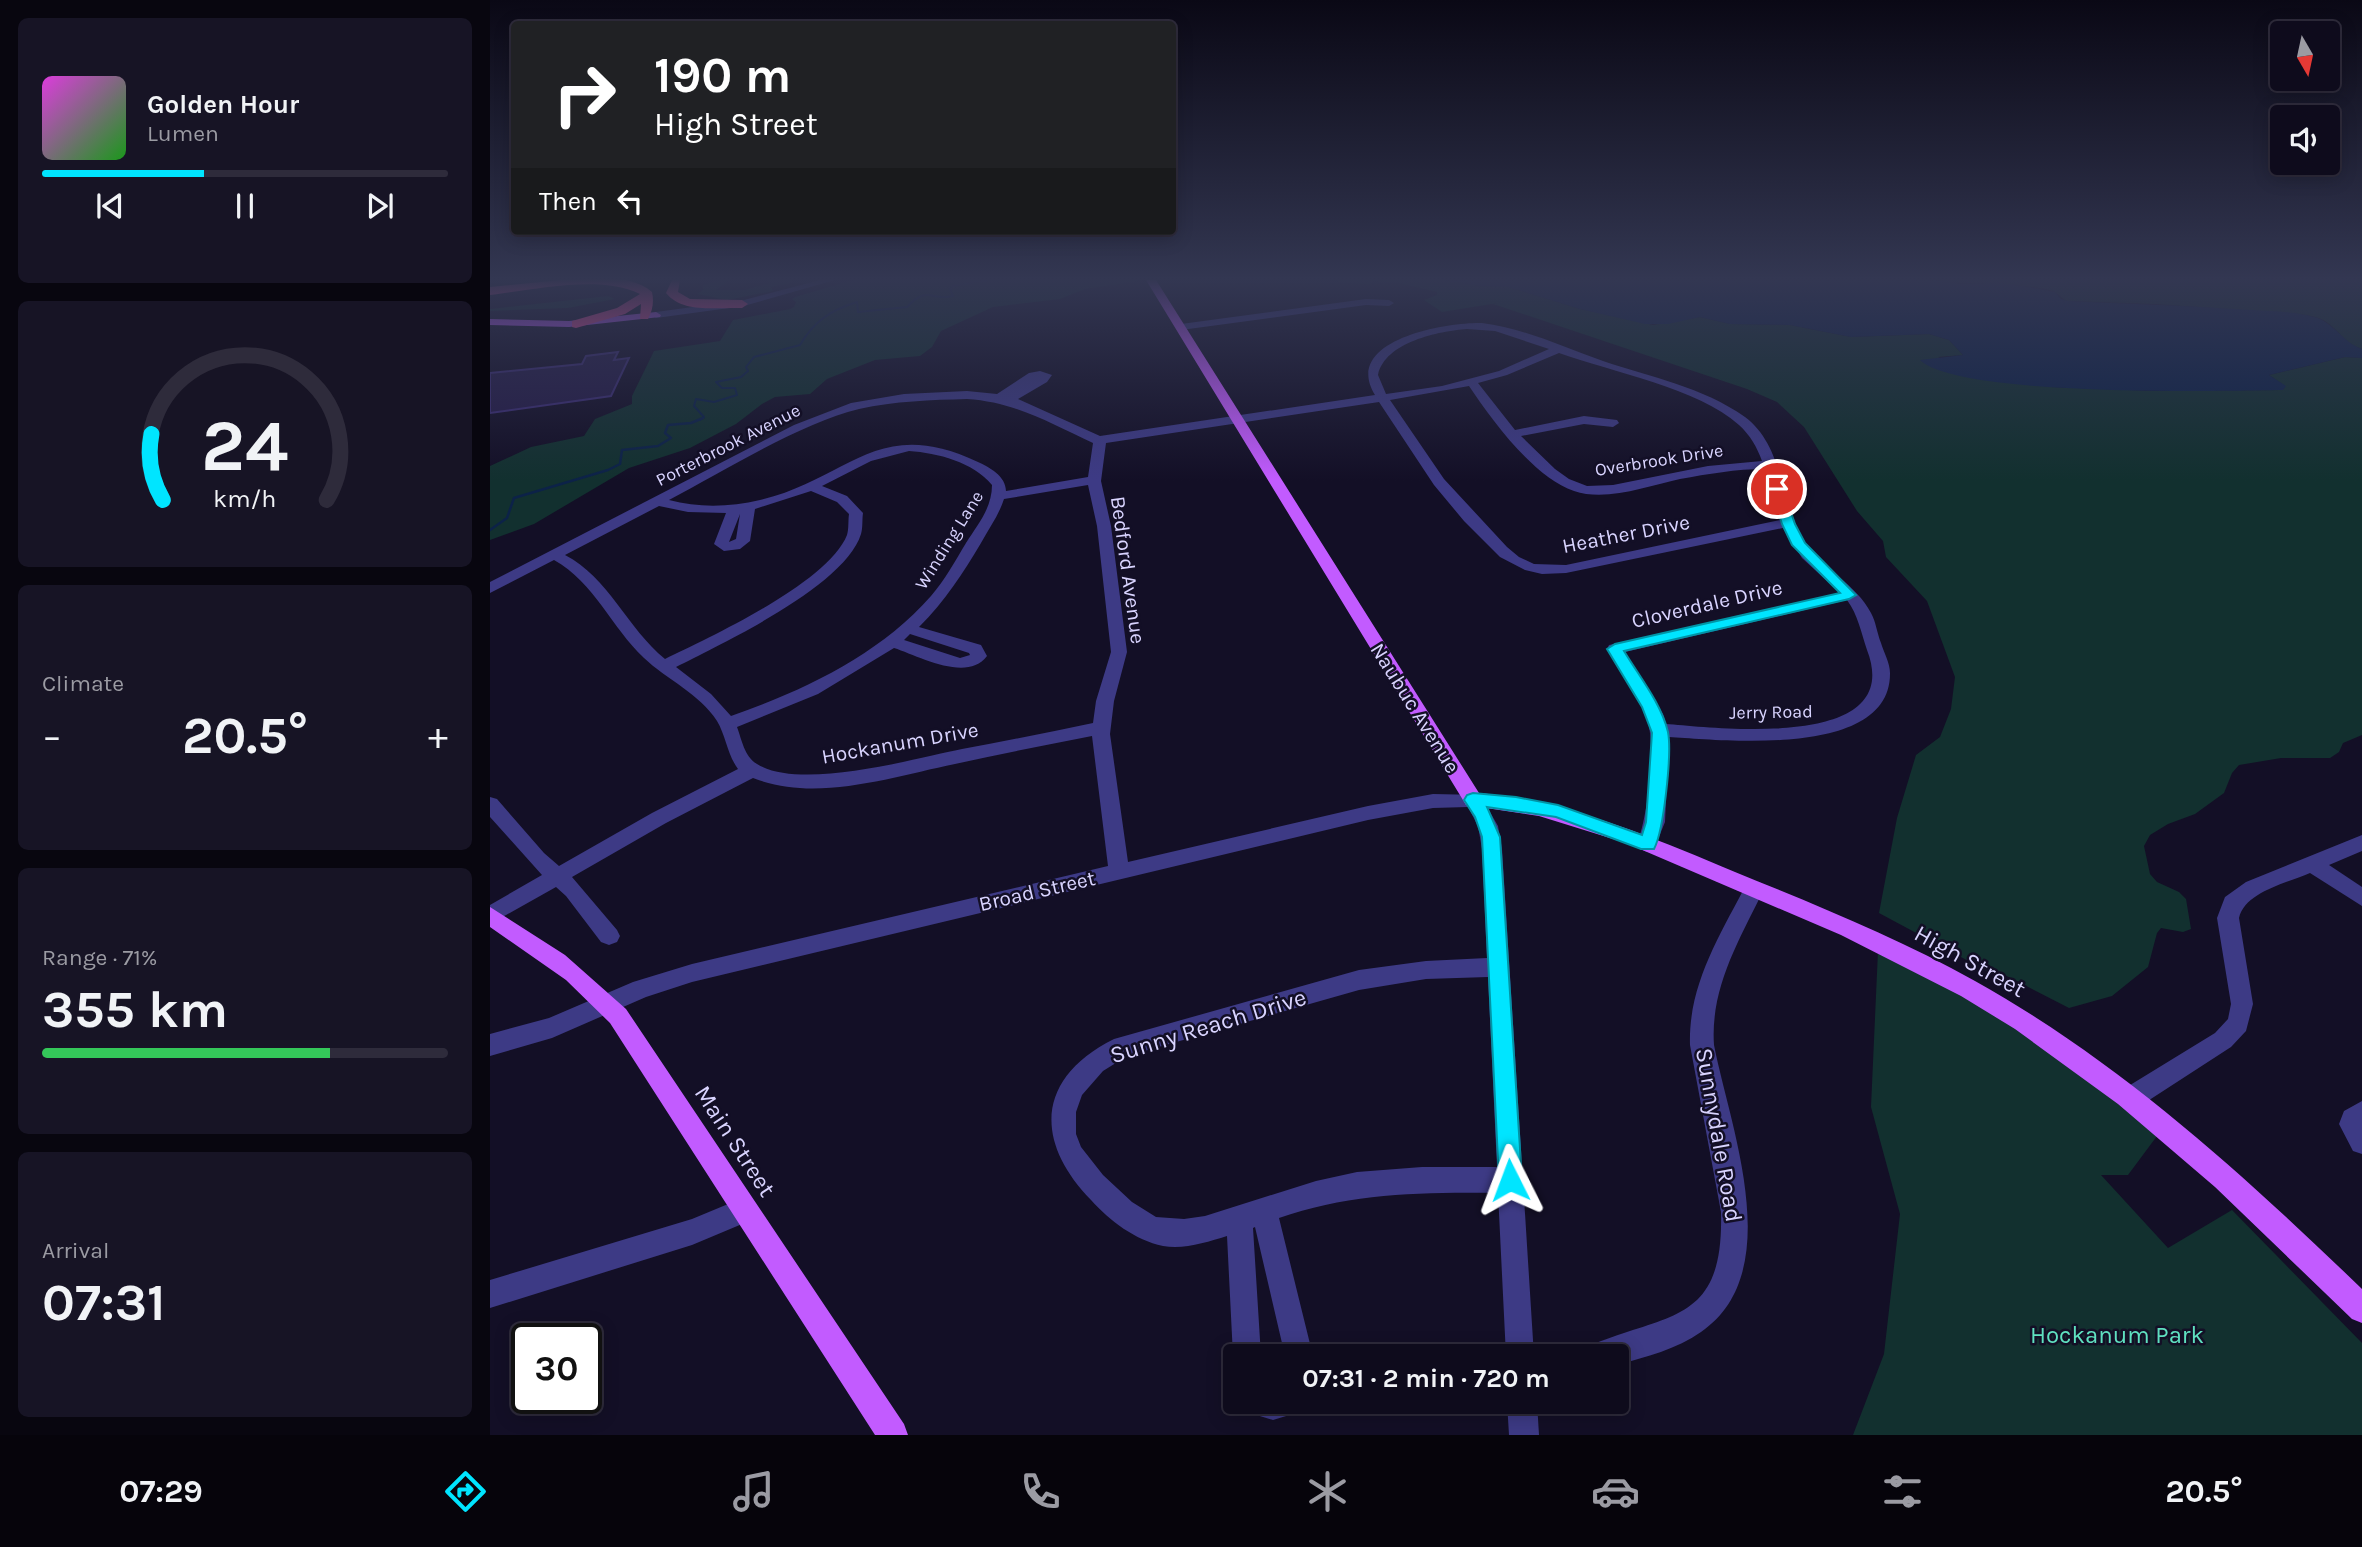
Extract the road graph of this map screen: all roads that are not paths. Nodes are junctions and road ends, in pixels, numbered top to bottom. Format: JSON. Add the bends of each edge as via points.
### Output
{"nodes":[{"id":1,"x":1193,"y":347,"type":"edge"},
{"id":2,"x":1396,"y":347,"type":"edge"},
{"id":3,"x":1552,"y":347,"type":"edge"},
{"id":4,"x":1558,"y":349,"type":"junction"},
{"id":5,"x":1472,"y":382,"type":"junction"},
{"id":6,"x":1383,"y":398,"type":"junction"},
{"id":7,"x":1238,"y":422,"type":"junction"},
{"id":8,"x":1613,"y":423,"type":"dead end"},
{"id":9,"x":1512,"y":433,"type":"junction"},
{"id":10,"x":1098,"y":440,"type":"junction"},
{"id":11,"x":1770,"y":465,"type":"junction"},
{"id":12,"x":1094,"y":480,"type":"junction"},
{"id":13,"x":813,"y":487,"type":"junction"},
{"id":14,"x":999,"y":496,"type":"junction"},
{"id":15,"x":657,"y":501,"type":"junction"},
{"id":16,"x":1788,"y":523,"type":"junction"},
{"id":17,"x":555,"y":555,"type":"junction"},
{"id":18,"x":490,"y":588,"type":"edge"},
{"id":19,"x":1849,"y":595,"type":"junction"},
{"id":20,"x":907,"y":628,"type":"junction"},
{"id":21,"x":891,"y":641,"type":"junction"},
{"id":22,"x":664,"y":666,"type":"junction"},
{"id":23,"x":727,"y":724,"type":"junction"},
{"id":24,"x":1101,"y":728,"type":"junction"},
{"id":25,"x":1659,"y":730,"type":"junction"},
{"id":26,"x":752,"y":770,"type":"junction"},
{"id":27,"x":1473,"y":800,"type":"junction"},
{"id":28,"x":490,"y":804,"type":"edge"},
{"id":29,"x":2362,"y":843,"type":"edge"},
{"id":30,"x":1647,"y":844,"type":"junction"},
{"id":31,"x":2312,"y":864,"type":"junction"},
{"id":32,"x":1119,"y":872,"type":"junction"},
{"id":33,"x":557,"y":876,"type":"junction"},
{"id":34,"x":1754,"y":889,"type":"junction"},
{"id":35,"x":2362,"y":898,"type":"edge"},
{"id":36,"x":490,"y":915,"type":"edge"},
{"id":37,"x":609,"y":936,"type":"dead end"},
{"id":38,"x":1498,"y":967,"type":"junction"},
{"id":39,"x":606,"y":1003,"type":"junction"},
{"id":40,"x":490,"y":1045,"type":"edge"},
{"id":41,"x":2131,"y":1098,"type":"junction"},
{"id":42,"x":2362,"y":1113,"type":"edge"},
{"id":43,"x":2362,"y":1142,"type":"edge"},
{"id":44,"x":1510,"y":1180,"type":"junction"},
{"id":45,"x":745,"y":1210,"type":"junction"},
{"id":46,"x":1251,"y":1213,"type":"junction"},
{"id":47,"x":490,"y":1294,"type":"edge"},
{"id":48,"x":2362,"y":1309,"type":"edge"},
{"id":49,"x":1247,"y":1344,"type":"edge"},
{"id":50,"x":1295,"y":1344,"type":"edge"},
{"id":51,"x":1519,"y":1344,"type":"edge"},
{"id":52,"x":1629,"y":1346,"type":"edge"},
{"id":53,"x":1523,"y":1414,"type":"edge"},
{"id":54,"x":893,"y":1435,"type":"edge"},
{"id":55,"x":1524,"y":1435,"type":"edge"}],
"edges":[{"from":1,"to":7,"type":"main road","name":"Naubuc Avenue"},
{"from":2,"to":6,"type":"street","name":"Jerry Road","via":[[1374,368],[1372,380]]},
{"from":3,"to":4,"type":"street","name":"Jerry Road"},
{"from":4,"to":5,"type":"street"},
{"from":4,"to":11,"type":"street","name":"Jerry Road","via":[[1723,409],[1755,434]]},
{"from":5,"to":6,"type":"street"},
{"from":5,"to":9,"type":"street","name":"Overbrook Drive"},
{"from":6,"to":7,"type":"street"},
{"from":6,"to":16,"type":"street","name":"Heather Drive","via":[[1448,496],[1510,558],[1527,566],[1566,569]]},
{"from":7,"to":10,"type":"street"},
{"from":7,"to":27,"type":"main road","name":"Naubuc Avenue"},
{"from":8,"to":9,"type":"street","via":[[1583,420]]},
{"from":9,"to":11,"type":"street","name":"Overbrook Drive","via":[[1562,480],[1590,490],[1737,465]]},
{"from":10,"to":12,"type":"street","name":"Bedford Avenue"},
{"from":10,"to":15,"type":"street","name":"Porterbrook Avenue","via":[[1004,399],[967,395],[904,398],[843,409]]},
{"from":11,"to":16,"type":"street","name":"Jerry Road"},
{"from":12,"to":14,"type":"street"},
{"from":12,"to":24,"type":"street","name":"Bedford Avenue","via":[[1119,645]]},
{"from":13,"to":14,"type":"street","name":"Winding Lane","via":[[873,453],[916,446],[943,450],[985,470],[998,483]]},
{"from":13,"to":15,"type":"street","name":"Winding Lane","via":[[742,508],[699,510]]},
{"from":13,"to":22,"type":"street","via":[[840,497],[856,513],[856,532],[843,552],[785,601]]},
{"from":14,"to":20,"type":"street","name":"Winding Lane","via":[[951,580]]},
{"from":15,"to":17,"type":"street","name":"Porterbrook Avenue"},
{"from":16,"to":19,"type":"street","name":"Jerry Road","via":[[1803,550]]},
{"from":17,"to":18,"type":"street","name":"Porterbrook Avenue"},
{"from":17,"to":22,"type":"street","via":[[586,574],[628,632]]},
{"from":19,"to":25,"type":"street","name":"Cloverdale Drive","via":[[1615,649]]},
{"from":19,"to":25,"type":"street","name":"Jerry Road","via":[[1863,612],[1882,675],[1874,698],[1855,718],[1797,734]]},
{"from":20,"to":21,"type":"street","name":"Winding Lane"},
{"from":20,"to":21,"type":"street","via":[[975,649],[979,656],[959,663]]},
{"from":21,"to":23,"type":"street","name":"Winding Lane","via":[[810,690]]},
{"from":22,"to":23,"type":"street","via":[[709,702]]},
{"from":23,"to":26,"type":"street","via":[[740,760]]},
{"from":24,"to":26,"type":"street","name":"Hockanum Drive","via":[[844,778],[786,780]]},
{"from":24,"to":32,"type":"street","name":"Bedford Avenue"},
{"from":25,"to":30,"type":"street","name":"Cloverdale Drive","via":[[1655,822]]},
{"from":26,"to":33,"type":"street"},
{"from":27,"to":30,"type":"main road","name":"High Street","via":[[1558,811]]},
{"from":27,"to":32,"type":"street","name":"Broad Street","via":[[1387,809]]},
{"from":27,"to":38,"type":"street","name":"Naubuc Avenue","via":[[1491,837]]},
{"from":28,"to":33,"type":"street"},
{"from":29,"to":31,"type":"street"},
{"from":30,"to":34,"type":"main road","name":"High Street"},
{"from":31,"to":35,"type":"street"},
{"from":31,"to":41,"type":"street","via":[[2245,892],[2229,908],[2242,1004],[2236,1028]]},
{"from":32,"to":39,"type":"street","name":"Broad Street","via":[[692,973]]},
{"from":33,"to":36,"type":"street"},
{"from":33,"to":37,"type":"street"},
{"from":34,"to":41,"type":"main road","name":"High Street","via":[[1946,975],[2030,1026]]},
{"from":34,"to":52,"type":"street","name":"Sunnydale Road","via":[[1707,989],[1700,1020],[1736,1210],[1730,1269],[1697,1318]]},
{"from":36,"to":39,"type":"main road","name":"Main Street","via":[[556,957]]},
{"from":38,"to":44,"type":"street","name":"Naubuc Avenue"},
{"from":38,"to":46,"type":"street","name":"Sunny Reach Drive","via":[[1404,972],[1342,985],[1127,1045],[1084,1073],[1066,1102],[1063,1135],[1075,1160],[1121,1212],[1141,1226],[1164,1233],[1191,1232]]},
{"from":39,"to":40,"type":"street","name":"Broad Street","via":[[552,1028]]},
{"from":39,"to":45,"type":"main road","name":"Main Street"},
{"from":41,"to":48,"type":"main road","name":"High Street","via":[[2229,1181]]},
{"from":42,"to":43,"type":"street","via":[[2351,1124]]},
{"from":44,"to":46,"type":"street","name":"Sunny Reach Drive","via":[[1374,1183],[1315,1193]]},
{"from":44,"to":51,"type":"street","name":"Naubuc Avenue"},
{"from":45,"to":47,"type":"street","via":[[692,1232]]},
{"from":45,"to":54,"type":"main road","name":"Main Street"},
{"from":46,"to":49,"type":"street"},
{"from":46,"to":50,"type":"street"},
{"from":53,"to":55,"type":"street"}]}
